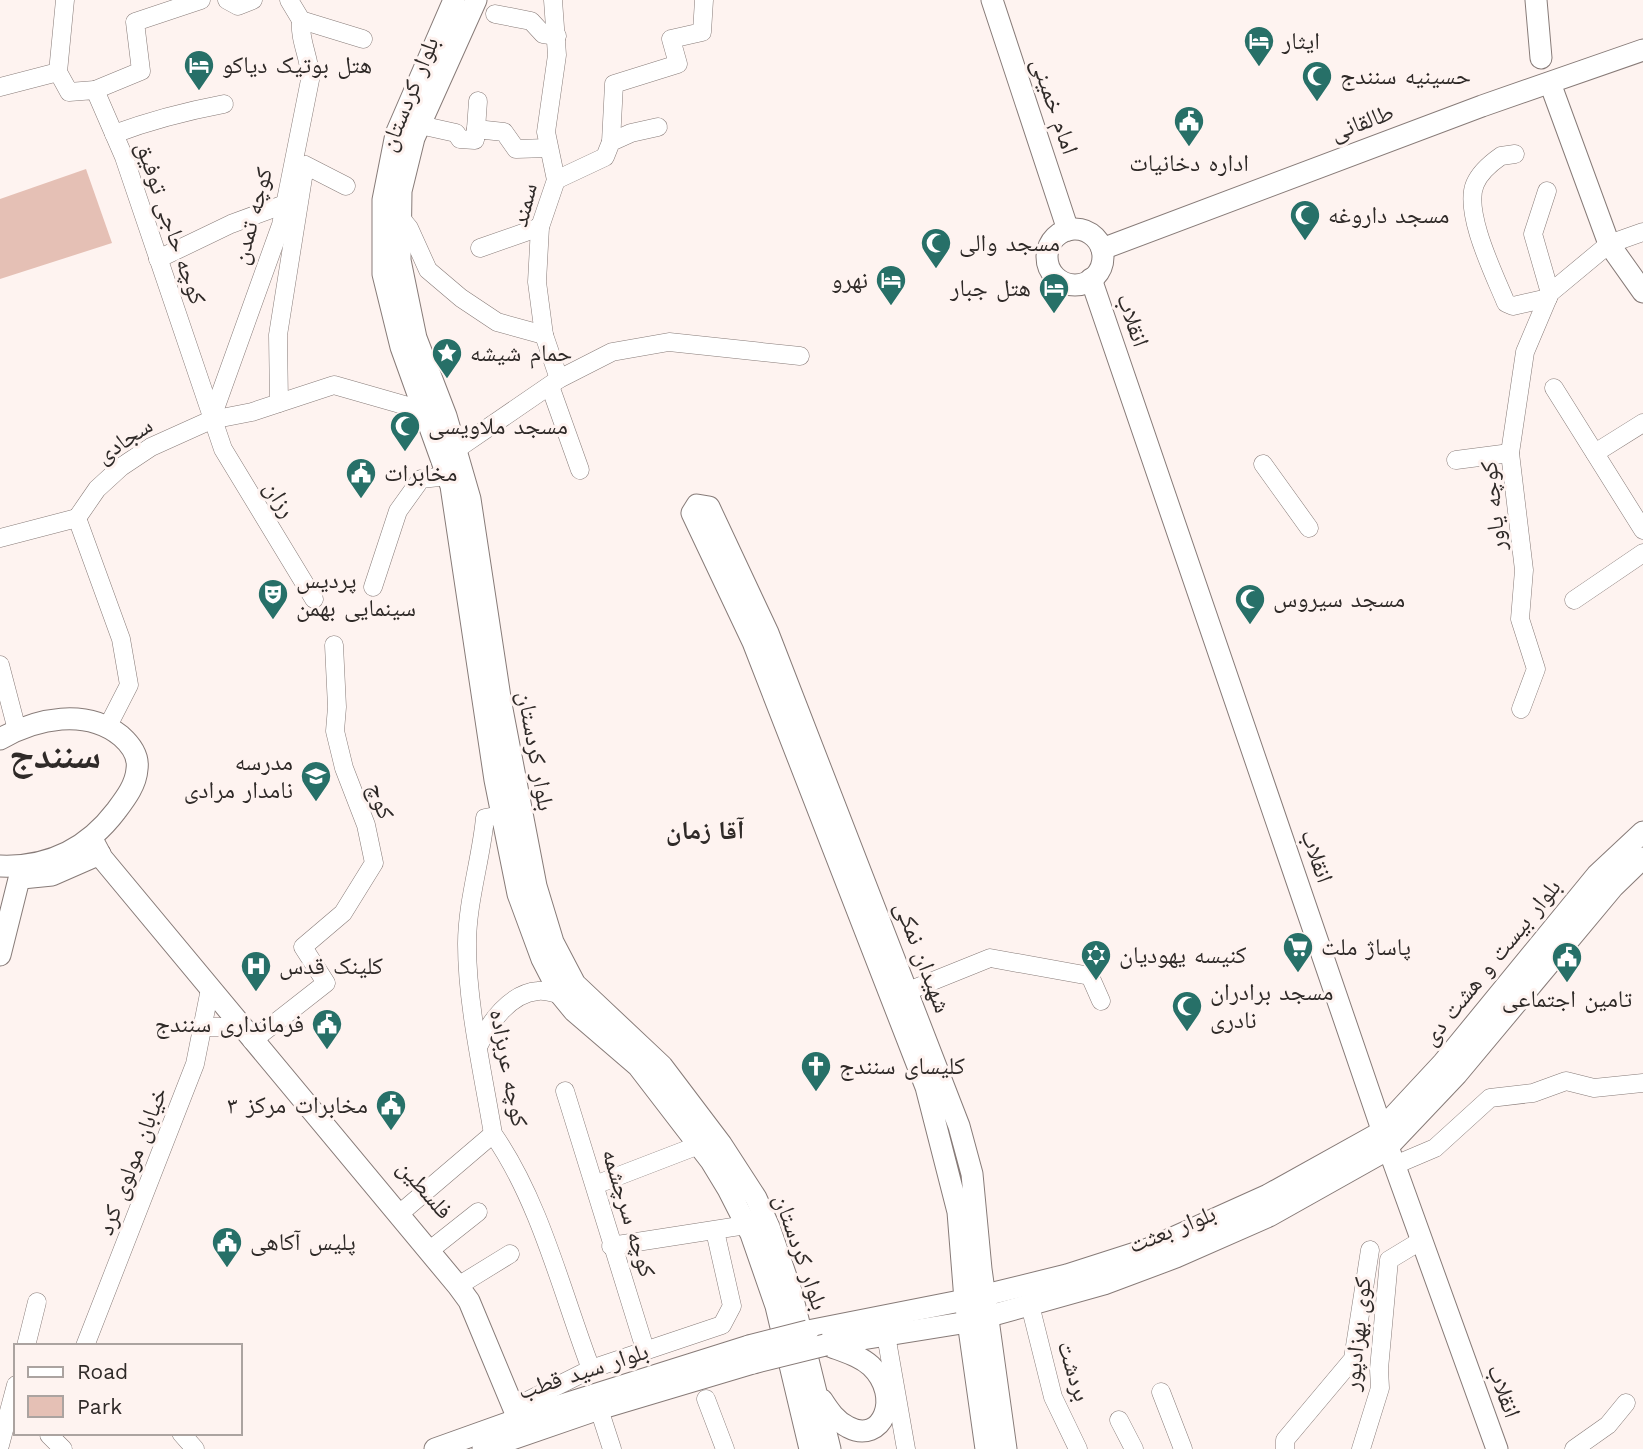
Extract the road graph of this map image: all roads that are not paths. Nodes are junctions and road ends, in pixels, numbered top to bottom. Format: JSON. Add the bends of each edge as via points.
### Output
{"nodes":[{"id":1,"x":65,"y":0,"type":"edge"},
{"id":2,"x":201,"y":0,"type":"edge"},
{"id":3,"x":227,"y":0,"type":"edge"},
{"id":4,"x":253,"y":0,"type":"edge"},
{"id":5,"x":289,"y":0,"type":"edge"},
{"id":6,"x":454,"y":0,"type":"edge"},
{"id":7,"x":476,"y":0,"type":"edge"},
{"id":8,"x":553,"y":0,"type":"edge"},
{"id":9,"x":704,"y":0,"type":"edge"},
{"id":10,"x":992,"y":0,"type":"edge"},
{"id":11,"x":1536,"y":0,"type":"edge"},
{"id":12,"x":495,"y":14,"type":"dead end"},
{"id":13,"x":301,"y":20,"type":"junction"},
{"id":14,"x":557,"y":36,"type":"junction"},
{"id":15,"x":363,"y":39,"type":"dead end"},
{"id":16,"x":1643,"y":50,"type":"edge"},
{"id":17,"x":1541,"y":58,"type":"junction"},
{"id":18,"x":58,"y":72,"type":"junction"},
{"id":19,"x":1573,"y":75,"type":"junction"},
{"id":20,"x":1550,"y":83,"type":"junction"},
{"id":21,"x":0,"y":87,"type":"edge"},
{"id":22,"x":96,"y":90,"type":"junction"},
{"id":23,"x":1513,"y":96,"type":"junction"},
{"id":24,"x":478,"y":101,"type":"dead end"},
{"id":25,"x":224,"y":104,"type":"dead end"},
{"id":26,"x":420,"y":125,"type":"junction"},
{"id":27,"x":658,"y":127,"type":"dead end"},
{"id":28,"x":114,"y":134,"type":"junction"},
{"id":29,"x":476,"y":135,"type":"junction"},
{"id":30,"x":611,"y":142,"type":"junction"},
{"id":31,"x":548,"y":148,"type":"junction"},
{"id":32,"x":1516,"y":154,"type":"dead end"},
{"id":33,"x":556,"y":180,"type":"junction"},
{"id":34,"x":346,"y":186,"type":"dead end"},
{"id":35,"x":1547,"y":191,"type":"dead end"},
{"id":36,"x":285,"y":204,"type":"junction"},
{"id":37,"x":400,"y":217,"type":"junction"},
{"id":38,"x":540,"y":227,"type":"junction"},
{"id":39,"x":1068,"y":230,"type":"junction"},
{"id":40,"x":1640,"y":233,"type":"edge"},
{"id":41,"x":1609,"y":244,"type":"junction"},
{"id":42,"x":481,"y":248,"type":"dead end"},
{"id":43,"x":1102,"y":249,"type":"junction"},
{"id":44,"x":158,"y":259,"type":"junction"},
{"id":45,"x":1087,"y":281,"type":"junction"},
{"id":46,"x":1643,"y":292,"type":"edge"},
{"id":47,"x":1549,"y":295,"type":"junction"},
{"id":48,"x":544,"y":335,"type":"junction"},
{"id":49,"x":800,"y":356,"type":"dead end"},
{"id":50,"x":554,"y":382,"type":"junction"},
{"id":51,"x":1554,"y":388,"type":"dead end"},
{"id":52,"x":279,"y":403,"type":"junction"},
{"id":53,"x":252,"y":411,"type":"junction"},
{"id":54,"x":425,"y":411,"type":"junction"},
{"id":55,"x":212,"y":421,"type":"junction"},
{"id":56,"x":1643,"y":423,"type":"edge"},
{"id":57,"x":223,"y":449,"type":"junction"},
{"id":58,"x":457,"y":449,"type":"junction"},
{"id":59,"x":1510,"y":453,"type":"junction"},
{"id":60,"x":1595,"y":453,"type":"junction"},
{"id":61,"x":1456,"y":460,"type":"dead end"},
{"id":62,"x":1263,"y":464,"type":"dead end"},
{"id":63,"x":580,"y":470,"type":"dead end"},
{"id":64,"x":448,"y":476,"type":"junction"},
{"id":65,"x":700,"y":510,"type":"dead end"},
{"id":66,"x":76,"y":517,"type":"junction"},
{"id":67,"x":1309,"y":528,"type":"dead end"},
{"id":68,"x":1643,"y":530,"type":"edge"},
{"id":69,"x":0,"y":538,"type":"edge"},
{"id":70,"x":1643,"y":553,"type":"edge"},
{"id":71,"x":373,"y":587,"type":"dead end"},
{"id":72,"x":314,"y":598,"type":"dead end"},
{"id":73,"x":1574,"y":600,"type":"dead end"},
{"id":74,"x":334,"y":645,"type":"dead end"},
{"id":75,"x":0,"y":665,"type":"edge"},
{"id":76,"x":1521,"y":709,"type":"dead end"},
{"id":77,"x":7,"y":723,"type":"edge"},
{"id":78,"x":108,"y":726,"type":"junction"},
{"id":79,"x":501,"y":815,"type":"junction"},
{"id":80,"x":1643,"y":832,"type":"edge"},
{"id":81,"x":96,"y":847,"type":"junction"},
{"id":82,"x":1643,"y":858,"type":"edge"},
{"id":83,"x":0,"y":866,"type":"edge"},
{"id":84,"x":20,"y":873,"type":"junction"},
{"id":85,"x":0,"y":956,"type":"edge"},
{"id":86,"x":1542,"y":956,"type":"junction"},
{"id":87,"x":210,"y":989,"type":"junction"},
{"id":88,"x":560,"y":994,"type":"junction"},
{"id":89,"x":900,"y":995,"type":"junction"},
{"id":90,"x":1101,"y":1001,"type":"dead end"},
{"id":91,"x":203,"y":1027,"type":"junction"},
{"id":92,"x":251,"y":1034,"type":"junction"},
{"id":93,"x":479,"y":1045,"type":"junction"},
{"id":94,"x":1643,"y":1083,"type":"edge"},
{"id":95,"x":565,"y":1091,"type":"dead end"},
{"id":96,"x":493,"y":1134,"type":"junction"},
{"id":97,"x":699,"y":1145,"type":"junction"},
{"id":98,"x":1385,"y":1146,"type":"junction"},
{"id":99,"x":595,"y":1185,"type":"junction"},
{"id":100,"x":402,"y":1212,"type":"junction"},
{"id":101,"x":478,"y":1212,"type":"dead end"},
{"id":102,"x":746,"y":1225,"type":"junction"},
{"id":103,"x":715,"y":1231,"type":"junction"},
{"id":104,"x":1418,"y":1241,"type":"junction"},
{"id":105,"x":611,"y":1246,"type":"junction"},
{"id":106,"x":433,"y":1247,"type":"junction"},
{"id":107,"x":1370,"y":1250,"type":"dead end"},
{"id":108,"x":510,"y":1254,"type":"dead end"},
{"id":109,"x":462,"y":1283,"type":"junction"},
{"id":110,"x":37,"y":1302,"type":"dead end"},
{"id":111,"x":1030,"y":1305,"type":"junction"},
{"id":112,"x":976,"y":1309,"type":"junction"},
{"id":113,"x":886,"y":1335,"type":"junction"},
{"id":114,"x":802,"y":1341,"type":"junction"},
{"id":115,"x":90,"y":1343,"type":"edge"},
{"id":116,"x":26,"y":1344,"type":"edge"},
{"id":117,"x":645,"y":1349,"type":"junction"},
{"id":118,"x":751,"y":1354,"type":"junction"},
{"id":119,"x":591,"y":1370,"type":"junction"},
{"id":120,"x":14,"y":1392,"type":"edge"},
{"id":121,"x":1161,"y":1392,"type":"dead end"},
{"id":122,"x":817,"y":1393,"type":"junction"},
{"id":123,"x":706,"y":1399,"type":"dead end"},
{"id":124,"x":1626,"y":1403,"type":"dead end"},
{"id":125,"x":599,"y":1409,"type":"junction"},
{"id":126,"x":1119,"y":1420,"type":"dead end"},
{"id":127,"x":527,"y":1428,"type":"edge"},
{"id":128,"x":183,"y":1435,"type":"edge"},
{"id":129,"x":47,"y":1439,"type":"edge"},
{"id":130,"x":0,"y":1445,"type":"edge"},
{"id":131,"x":15,"y":1449,"type":"edge"},
{"id":132,"x":63,"y":1449,"type":"edge"},
{"id":133,"x":195,"y":1449,"type":"edge"},
{"id":134,"x":435,"y":1449,"type":"edge"},
{"id":135,"x":483,"y":1449,"type":"edge"},
{"id":136,"x":612,"y":1449,"type":"edge"},
{"id":137,"x":725,"y":1449,"type":"edge"},
{"id":138,"x":810,"y":1449,"type":"edge"},
{"id":139,"x":830,"y":1449,"type":"edge"},
{"id":140,"x":906,"y":1449,"type":"edge"},
{"id":141,"x":986,"y":1449,"type":"edge"},
{"id":142,"x":1006,"y":1449,"type":"edge"},
{"id":143,"x":1078,"y":1449,"type":"edge"},
{"id":144,"x":1134,"y":1449,"type":"edge"},
{"id":145,"x":1183,"y":1449,"type":"edge"},
{"id":146,"x":1285,"y":1449,"type":"edge"},
{"id":147,"x":1361,"y":1449,"type":"edge"},
{"id":148,"x":1485,"y":1449,"type":"edge"},
{"id":149,"x":1497,"y":1449,"type":"edge"},
{"id":150,"x":1574,"y":1449,"type":"edge"}],
"edges":[{"from":1,"to":18,"type":"street"},
{"from":2,"to":22,"type":"street","via":[[135,22],[141,71]]},
{"from":3,"to":4,"type":"street","via":[[238,6]]},
{"from":5,"to":13,"type":"street"},
{"from":6,"to":54,"type":"main road","name":"بلوار کردستان","via":[[405,106],[383,200],[383,274],[391,313]]},
{"from":7,"to":26,"type":"main road","name":"بلوار کردستان"},
{"from":8,"to":14,"type":"street","name":"سمند"},
{"from":9,"to":30,"type":"street","via":[[702,32],[671,39],[678,64],[614,84]]},
{"from":10,"to":39,"type":"main road","name":"امام خمینی"},
{"from":11,"to":17,"type":"main road"},
{"from":12,"to":14,"type":"street","via":[[531,21],[543,34]]},
{"from":13,"to":15,"type":"street"},
{"from":13,"to":36,"type":"street","name":"کوچه تمدن","via":[[310,80]]},
{"from":14,"to":31,"type":"street","name":"سمند"},
{"from":16,"to":19,"type":"main road","name":"طالقانی"},
{"from":17,"to":19,"type":"main road"},
{"from":17,"to":23,"type":"main road"},
{"from":18,"to":21,"type":"street"},
{"from":18,"to":22,"type":"street","via":[[69,92]]},
{"from":19,"to":20,"type":"main road","name":"طالقانی"},
{"from":20,"to":23,"type":"main road","name":"طالقانی"},
{"from":20,"to":41,"type":"main road"},
{"from":22,"to":28,"type":"street","name":"کوچه حاجی توفیق"},
{"from":23,"to":43,"type":"main road","name":"طالقانی"},
{"from":24,"to":29,"type":"street"},
{"from":25,"to":28,"type":"street"},
{"from":26,"to":29,"type":"street","via":[[456,133],[460,139]]},
{"from":26,"to":37,"type":"main road","name":"بلوار کردستان","via":[[401,191]]},
{"from":27,"to":30,"type":"street"},
{"from":28,"to":44,"type":"street","name":"کوچه حاجی توفیق"},
{"from":29,"to":31,"type":"street","via":[[504,132],[516,149]]},
{"from":30,"to":33,"type":"street","via":[[605,157]]},
{"from":31,"to":33,"type":"street","name":"سمند"},
{"from":32,"to":47,"type":"street","via":[[1501,156],[1475,184],[1477,221],[1506,303],[1513,306]]},
{"from":33,"to":38,"type":"street","name":"سمند"},
{"from":34,"to":52,"type":"street","name":"کوچه تمدن","via":[[305,165],[278,335]]},
{"from":35,"to":47,"type":"street","via":[[1533,234]]},
{"from":36,"to":44,"type":"street"},
{"from":36,"to":55,"type":"street","name":"کوچه تمدن"},
{"from":37,"to":48,"type":"street","via":[[428,270],[461,298],[497,322]]},
{"from":37,"to":58,"type":"main road","name":"بلوار کردستان","via":[[400,260],[409,312]]},
{"from":38,"to":42,"type":"street"},
{"from":38,"to":48,"type":"street","name":"سمند","via":[[537,282]]},
{"from":39,"to":43,"type":"main road","via":[[1085,231]]},
{"from":39,"to":45,"type":"main road","via":[[1053,239],[1048,262],[1060,280]]},
{"from":40,"to":41,"type":"street"},
{"from":41,"to":46,"type":"main road"},
{"from":41,"to":47,"type":"street","name":"کوچه یاور"},
{"from":43,"to":45,"type":"main road","via":[[1101,266]]},
{"from":44,"to":55,"type":"street","name":"کوچه حاجی توفیق"},
{"from":45,"to":98,"type":"main road","name":"انقلاب"},
{"from":47,"to":59,"type":"street","name":"کوچه یاور","via":[[1525,352]]},
{"from":48,"to":50,"type":"street","name":"سمند"},
{"from":49,"to":50,"type":"street","via":[[668,342],[611,352]]},
{"from":50,"to":58,"type":"street"},
{"from":50,"to":63,"type":"street","name":"سمند"},
{"from":51,"to":60,"type":"street"},
{"from":52,"to":53,"type":"street","name":"سجادی"},
{"from":52,"to":54,"type":"street","name":"سجادی","via":[[334,385]]},
{"from":53,"to":55,"type":"street","name":"سجادی"},
{"from":53,"to":57,"type":"street","via":[[233,430]]},
{"from":54,"to":64,"type":"main road","name":"بلوار کردستان"},
{"from":55,"to":57,"type":"street","name":"رزان"},
{"from":55,"to":66,"type":"street","name":"سجادی","via":[[151,447],[121,467]]},
{"from":56,"to":60,"type":"street"},
{"from":57,"to":72,"type":"street","name":"رزان"},
{"from":58,"to":114,"type":"main road","name":"بلوار کردستان","via":[[470,499],[525,840],[552,942],[579,990],[662,1066],[743,1175],[769,1227]]},
{"from":59,"to":61,"type":"street"},
{"from":59,"to":76,"type":"street","name":"کوچه یاور","via":[[1524,570],[1520,620],[1535,669]]},
{"from":60,"to":68,"type":"street"},
{"from":62,"to":67,"type":"street"},
{"from":64,"to":71,"type":"street","via":[[421,479],[398,511]]},
{"from":64,"to":79,"type":"main road","name":"بلوار کردستان"},
{"from":65,"to":89,"type":"main road","name":"شهیدان نمکی","via":[[761,637]]},
{"from":66,"to":69,"type":"street"},
{"from":66,"to":78,"type":"street","via":[[121,639],[128,685]]},
{"from":70,"to":73,"type":"street"},
{"from":74,"to":92,"type":"street","name":"کوچ","via":[[335,731],[374,863],[343,913],[303,947],[327,983]]},
{"from":75,"to":77,"type":"street"},
{"from":77,"to":78,"type":"main road","via":[[58,719]]},
{"from":78,"to":81,"type":"main road","via":[[128,742],[138,768],[128,796]]},
{"from":79,"to":88,"type":"main road","name":"بلوار کردستان","via":[[518,894]]},
{"from":79,"to":93,"type":"street","name":"کوچه عربزاده","via":[[485,818],[468,916],[468,978]]},
{"from":80,"to":86,"type":"main road","name":"بلوار بیست و هشت دی","via":[[1597,875]]},
{"from":81,"to":84,"type":"main road"},
{"from":81,"to":87,"type":"main road","name":"فلسطین"},
{"from":82,"to":86,"type":"main road","name":"بلوار بیست و هشت دی"},
{"from":83,"to":84,"type":"main road"},
{"from":84,"to":85,"type":"main road"},
{"from":86,"to":98,"type":"main road","name":"بلوار بیست و هشت دی","via":[[1443,1063]]},
{"from":87,"to":91,"type":"street","name":"خیابان مولوی کرد"},
{"from":87,"to":92,"type":"main road","name":"فلسطین"},
{"from":88,"to":93,"type":"street","via":[[537,991],[515,1000],[489,1024]]},
{"from":88,"to":97,"type":"main road","name":"بلوار کردستان","via":[[638,1066]]},
{"from":89,"to":90,"type":"street","via":[[990,958],[1090,976]]},
{"from":89,"to":112,"type":"main road","name":"شهیدان نمکی","via":[[952,1178]]},
{"from":91,"to":92,"type":"street"},
{"from":91,"to":115,"type":"street","name":"خیابان مولوی کرد","via":[[197,1058]]},
{"from":92,"to":100,"type":"main road","name":"فلسطین"},
{"from":93,"to":96,"type":"street","name":"کوچه عربزاده"},
{"from":94,"to":98,"type":"street","via":[[1594,1088],[1566,1081],[1533,1093],[1490,1098],[1435,1148]]},
{"from":95,"to":99,"type":"street","name":"کوچه سرچشمه"},
{"from":96,"to":100,"type":"street"},
{"from":96,"to":119,"type":"street","name":"کوچه عربزاده","via":[[542,1233]]},
{"from":97,"to":99,"type":"street"},
{"from":97,"to":102,"type":"main road","name":"بلوار کردستان"},
{"from":98,"to":104,"type":"main road","name":"انقلاب"},
{"from":98,"to":111,"type":"main road","name":"بلوار بعثت","via":[[1269,1216],[1104,1284]]},
{"from":98,"to":112,"type":"main road","name":"بلوار بعثت","via":[[1149,1249]]},
{"from":99,"to":105,"type":"street","name":"کوچه سرچشمه"},
{"from":100,"to":106,"type":"main road","name":"فلسطین"},
{"from":101,"to":106,"type":"street"},
{"from":102,"to":103,"type":"street"},
{"from":102,"to":114,"type":"main road","name":"بلوار کردستان"},
{"from":103,"to":105,"type":"street"},
{"from":103,"to":117,"type":"street","via":[[733,1306],[722,1325]]},
{"from":104,"to":147,"type":"street","name":"کوی بهزادپور","via":[[1390,1260],[1380,1388]]},
{"from":104,"to":148,"type":"main road","name":"انقلاب"},
{"from":104,"to":149,"type":"main road","name":"انقلاب"},
{"from":105,"to":117,"type":"street","name":"کوچه سرچشمه"},
{"from":106,"to":109,"type":"main road","name":"فلسطین"},
{"from":107,"to":146,"type":"street","via":[[1353,1359],[1285,1440]]},
{"from":108,"to":109,"type":"street"},
{"from":109,"to":127,"type":"main road","name":"فلسطین"},
{"from":110,"to":116,"type":"street"},
{"from":111,"to":112,"type":"main road","name":"بلوار بعثت"},
{"from":111,"to":143,"type":"street","name":"بردشت","via":[[1053,1397]]},
{"from":112,"to":113,"type":"main road"},
{"from":112,"to":114,"type":"main road"},
{"from":112,"to":141,"type":"main road","name":"شهیدان نمکی"},
{"from":112,"to":142,"type":"main road","name":"شهیدان نمکی"},
{"from":113,"to":114,"type":"main road"},
{"from":113,"to":140,"type":"street"},
{"from":114,"to":118,"type":"main road","bridge":true},
{"from":114,"to":122,"type":"main road","name":"بلوار کردستان"},
{"from":114,"to":122,"type":"main road","via":[[855,1355],[871,1366],[889,1401],[876,1425],[850,1429],[835,1419]]},
{"from":114,"to":138,"type":"main road","name":"بلوار کردستان"},
{"from":117,"to":119,"type":"street"},
{"from":118,"to":125,"type":"main road","name":"بلوار سید قطب"},
{"from":118,"to":127,"type":"main road","name":"بلوار سید قطب"},
{"from":119,"to":127,"type":"street"},
{"from":120,"to":130,"type":"street"},
{"from":121,"to":145,"type":"street"},
{"from":122,"to":139,"type":"main road","name":"بلوار کردستان"},
{"from":123,"to":137,"type":"street"},
{"from":124,"to":150,"type":"street","via":[[1608,1425]]},
{"from":125,"to":127,"type":"main road","name":"بلوار سید قطب"},
{"from":125,"to":136,"type":"street"},
{"from":126,"to":144,"type":"street"},
{"from":127,"to":134,"type":"main road","name":"بلوار سید قطب"},
{"from":127,"to":135,"type":"main road","name":"بلوار سید قطب"},
{"from":128,"to":133,"type":"street"},
{"from":129,"to":132,"type":"street"},
{"from":130,"to":131,"type":"street"}]}
